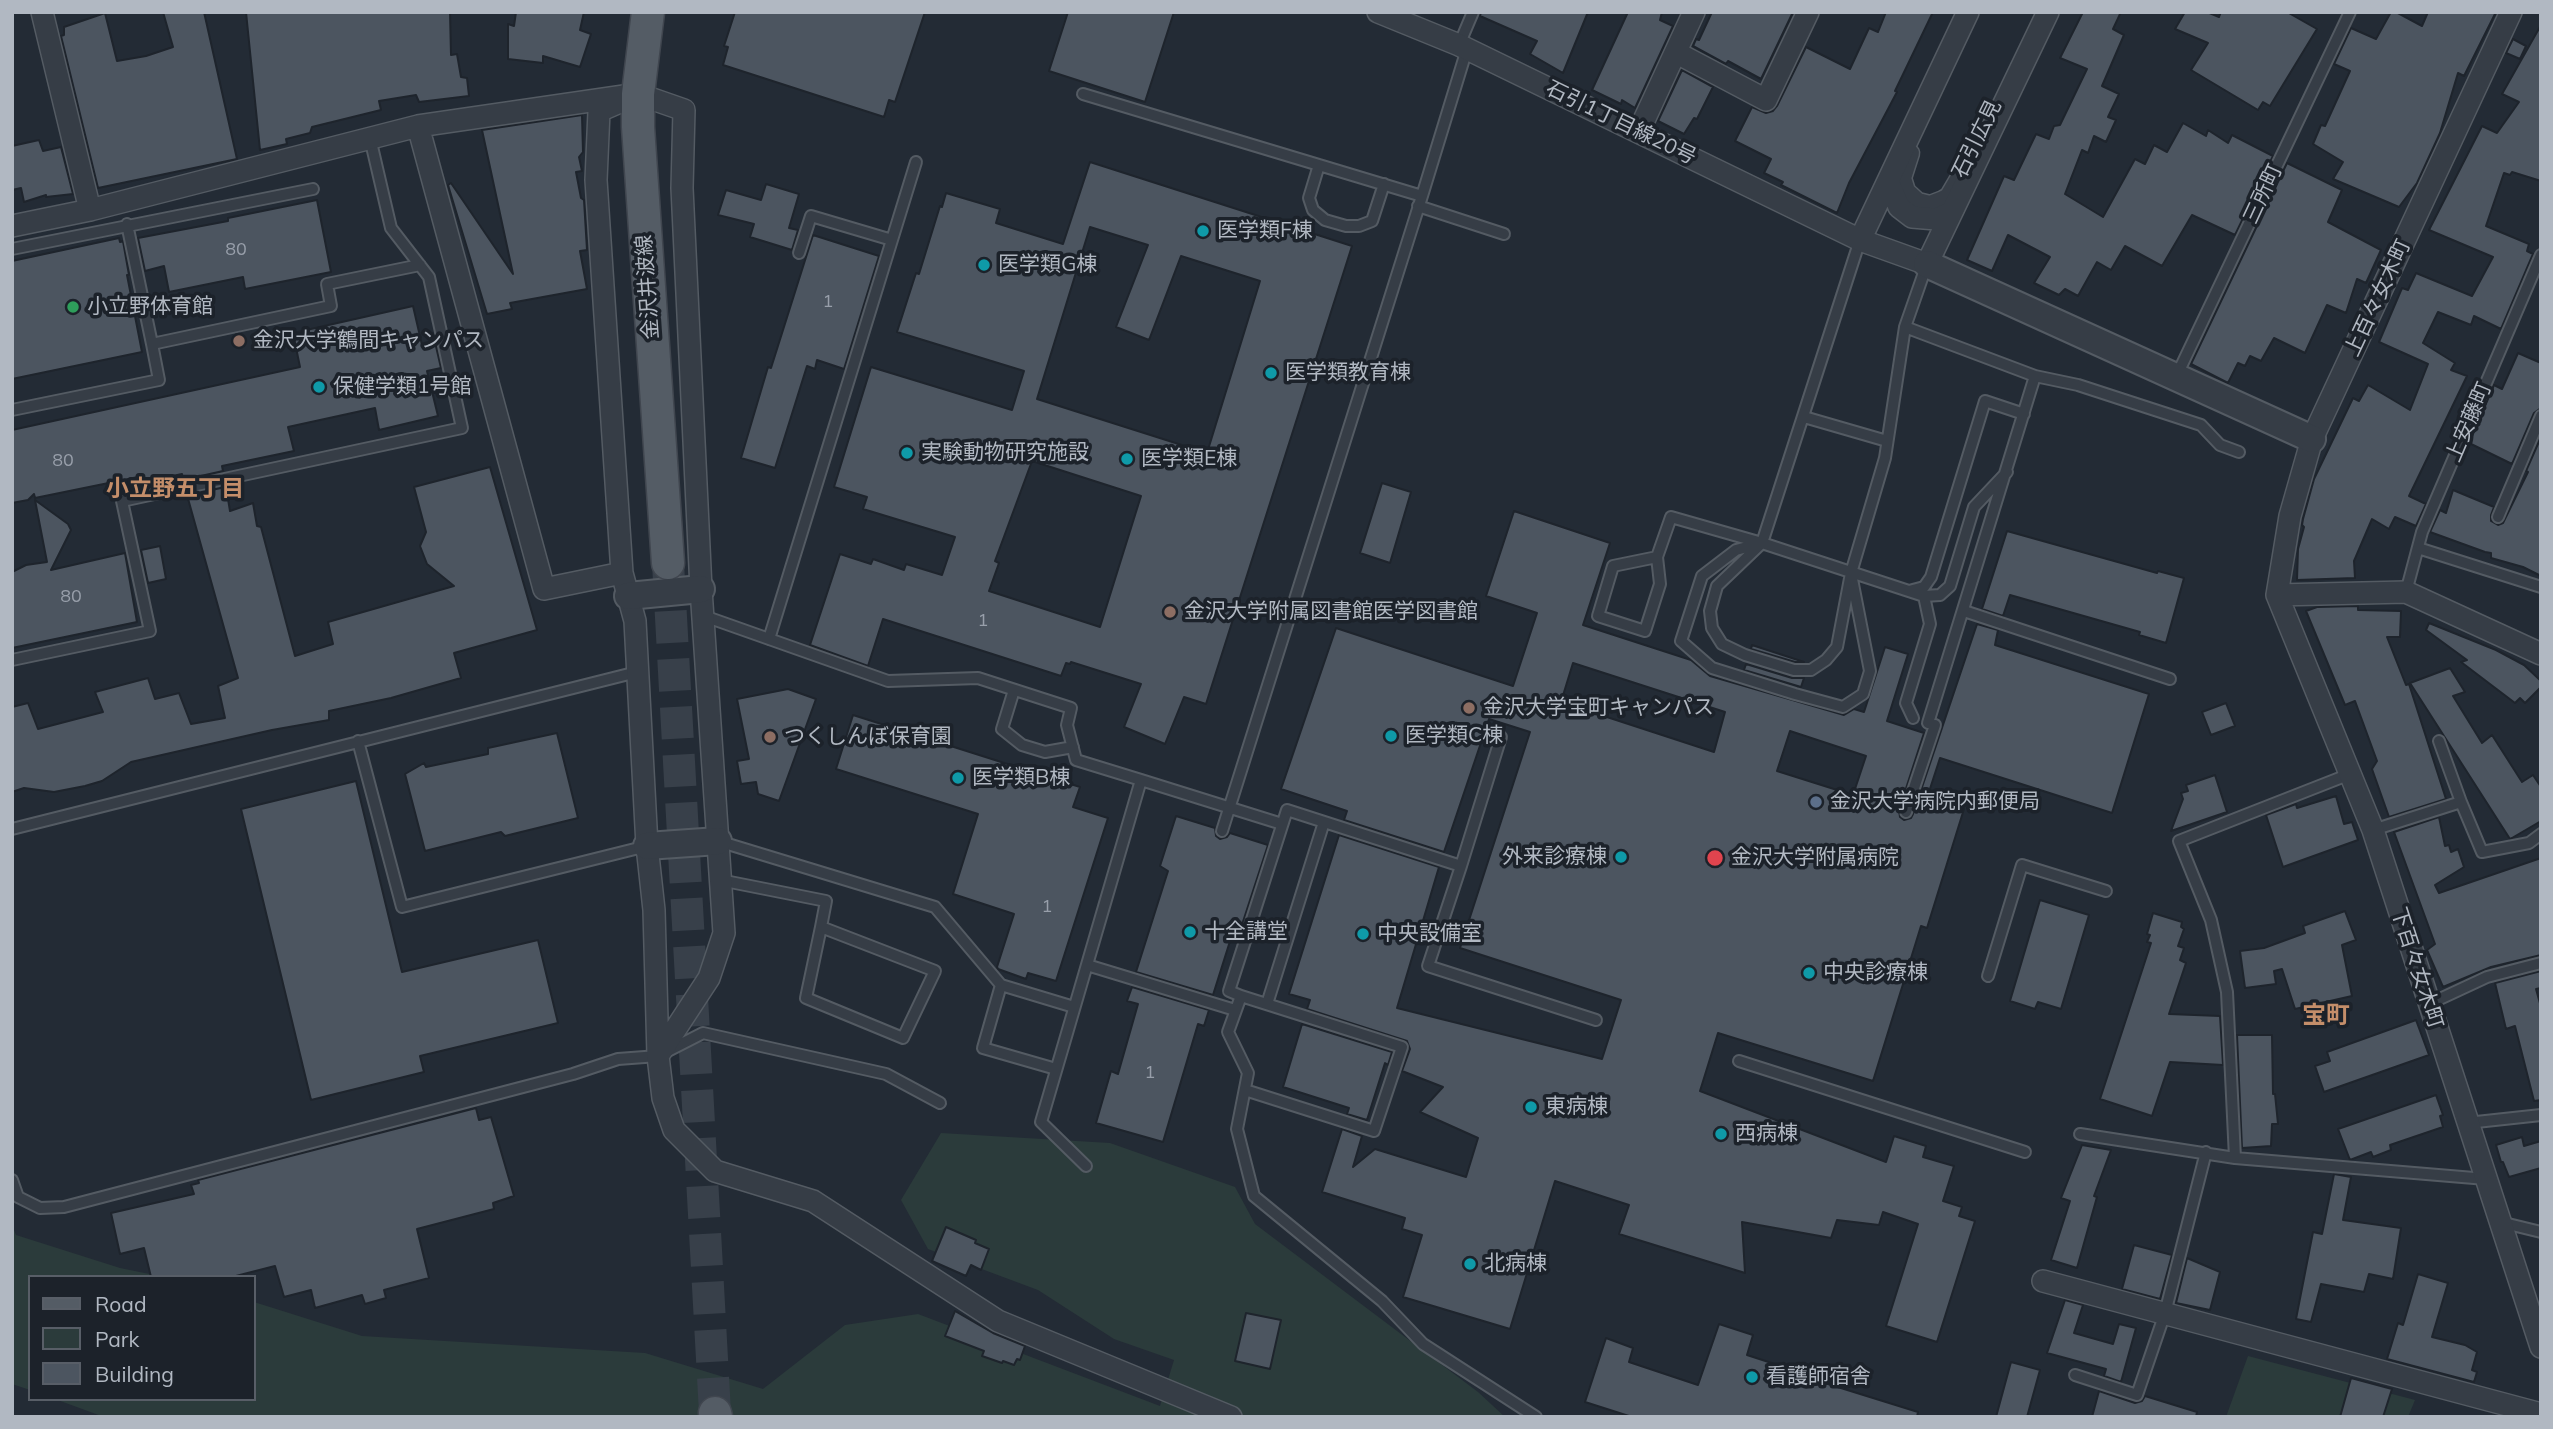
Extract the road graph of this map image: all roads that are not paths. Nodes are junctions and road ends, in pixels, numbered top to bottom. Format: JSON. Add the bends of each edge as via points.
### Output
{"nodes":[{"id":1,"x":42,"y":12,"type":"edge"},
{"id":2,"x":648,"y":12,"type":"edge"},
{"id":3,"x":1378,"y":12,"type":"edge"},
{"id":4,"x":1472,"y":12,"type":"edge"},
{"id":5,"x":1694,"y":12,"type":"edge"},
{"id":6,"x":1808,"y":12,"type":"edge"},
{"id":7,"x":1968,"y":12,"type":"edge"},
{"id":8,"x":1979,"y":12,"type":"edge"},
{"id":9,"x":2037,"y":12,"type":"edge"},
{"id":10,"x":2048,"y":12,"type":"edge"},
{"id":11,"x":2350,"y":12,"type":"edge"},
{"id":12,"x":2511,"y":12,"type":"edge"},
{"id":13,"x":1463,"y":47,"type":"junction"},
{"id":14,"x":1676,"y":53,"type":"junction"},
{"id":15,"x":638,"y":94,"type":"junction"},
{"id":16,"x":1083,"y":94,"type":"dead end"},
{"id":17,"x":418,"y":126,"type":"junction"},
{"id":18,"x":1639,"y":131,"type":"junction"},
{"id":19,"x":370,"y":138,"type":"junction"},
{"id":20,"x":916,"y":162,"type":"dead end"},
{"id":21,"x":1319,"y":165,"type":"junction"},
{"id":22,"x":1888,"y":181,"type":"junction"},
{"id":23,"x":1384,"y":184,"type":"junction"},
{"id":24,"x":313,"y":189,"type":"dead end"},
{"id":25,"x":1420,"y":201,"type":"junction"},
{"id":26,"x":90,"y":210,"type":"junction"},
{"id":27,"x":1952,"y":212,"type":"junction"},
{"id":28,"x":127,"y":224,"type":"junction"},
{"id":29,"x":12,"y":226,"type":"edge"},
{"id":30,"x":1504,"y":234,"type":"dead end"},
{"id":31,"x":892,"y":240,"type":"junction"},
{"id":32,"x":1860,"y":240,"type":"junction"},
{"id":33,"x":12,"y":249,"type":"edge"},
{"id":34,"x":799,"y":253,"type":"dead end"},
{"id":35,"x":2541,"y":255,"type":"edge"},
{"id":36,"x":1927,"y":264,"type":"junction"},
{"id":37,"x":420,"y":265,"type":"junction"},
{"id":38,"x":1905,"y":327,"type":"junction"},
{"id":39,"x":152,"y":344,"type":"junction"},
{"id":40,"x":2035,"y":376,"type":"junction"},
{"id":41,"x":2176,"y":377,"type":"junction"},
{"id":42,"x":12,"y":410,"type":"edge"},
{"id":43,"x":2024,"y":414,"type":"junction"},
{"id":44,"x":2541,"y":416,"type":"edge"},
{"id":45,"x":1804,"y":417,"type":"junction"},
{"id":46,"x":2312,"y":439,"type":"junction"},
{"id":47,"x":1887,"y":442,"type":"junction"},
{"id":48,"x":2239,"y":452,"type":"dead end"},
{"id":49,"x":2007,"y":472,"type":"junction"},
{"id":50,"x":2498,"y":517,"type":"dead end"},
{"id":51,"x":1762,"y":542,"type":"junction"},
{"id":52,"x":2418,"y":548,"type":"junction"},
{"id":53,"x":1657,"y":557,"type":"junction"},
{"id":54,"x":668,"y":563,"type":"tunnel mouth"},
{"id":55,"x":1851,"y":573,"type":"junction"},
{"id":56,"x":625,"y":585,"type":"junction"},
{"id":57,"x":2541,"y":587,"type":"edge"},
{"id":58,"x":701,"y":589,"type":"junction"},
{"id":59,"x":1909,"y":591,"type":"junction"},
{"id":60,"x":2406,"y":592,"type":"junction"},
{"id":61,"x":2277,"y":595,"type":"junction"},
{"id":62,"x":1924,"y":596,"type":"junction"},
{"id":63,"x":1964,"y":611,"type":"junction"},
{"id":64,"x":704,"y":616,"type":"junction"},
{"id":65,"x":769,"y":639,"type":"junction"},
{"id":66,"x":2541,"y":654,"type":"edge"},
{"id":67,"x":12,"y":660,"type":"edge"},
{"id":68,"x":637,"y":672,"type":"junction"},
{"id":69,"x":2170,"y":679,"type":"dead end"},
{"id":70,"x":1014,"y":690,"type":"junction"},
{"id":71,"x":1913,"y":718,"type":"dead end"},
{"id":72,"x":1502,"y":737,"type":"dead end"},
{"id":73,"x":358,"y":741,"type":"junction"},
{"id":74,"x":2439,"y":741,"type":"dead end"},
{"id":75,"x":1073,"y":747,"type":"junction"},
{"id":76,"x":2350,"y":774,"type":"junction"},
{"id":77,"x":1141,"y":780,"type":"junction"},
{"id":78,"x":2461,"y":802,"type":"junction"},
{"id":79,"x":1229,"y":808,"type":"junction"},
{"id":80,"x":1906,"y":812,"type":"dead end"},
{"id":81,"x":1324,"y":822,"type":"junction"},
{"id":82,"x":1283,"y":824,"type":"junction"},
{"id":83,"x":12,"y":829,"type":"edge"},
{"id":84,"x":2373,"y":830,"type":"junction"},
{"id":85,"x":1222,"y":831,"type":"dead end"},
{"id":86,"x":2541,"y":835,"type":"edge"},
{"id":87,"x":718,"y":841,"type":"junction"},
{"id":88,"x":647,"y":845,"type":"junction"},
{"id":89,"x":1461,"y":866,"type":"junction"},
{"id":90,"x":720,"y":880,"type":"junction"},
{"id":91,"x":2106,"y":891,"type":"dead end"},
{"id":92,"x":821,"y":927,"type":"junction"},
{"id":93,"x":2541,"y":963,"type":"edge"},
{"id":94,"x":1087,"y":965,"type":"junction"},
{"id":95,"x":1988,"y":976,"type":"dead end"},
{"id":96,"x":1001,"y":985,"type":"junction"},
{"id":97,"x":1241,"y":996,"type":"junction"},
{"id":98,"x":1267,"y":1004,"type":"junction"},
{"id":99,"x":2429,"y":1004,"type":"junction"},
{"id":100,"x":1074,"y":1007,"type":"junction"},
{"id":101,"x":1235,"y":1010,"type":"junction"},
{"id":102,"x":1596,"y":1020,"type":"dead end"},
{"id":103,"x":658,"y":1056,"type":"junction"},
{"id":104,"x":1740,"y":1061,"type":"dead end"},
{"id":105,"x":1056,"y":1069,"type":"junction"},
{"id":106,"x":1245,"y":1090,"type":"junction"},
{"id":107,"x":940,"y":1103,"type":"dead end"},
{"id":108,"x":2541,"y":1115,"type":"edge"},
{"id":109,"x":2467,"y":1123,"type":"junction"},
{"id":110,"x":2080,"y":1133,"type":"dead end"},
{"id":111,"x":2025,"y":1152,"type":"dead end"},
{"id":112,"x":2206,"y":1152,"type":"junction"},
{"id":113,"x":2235,"y":1158,"type":"junction"},
{"id":114,"x":1086,"y":1166,"type":"dead end"},
{"id":115,"x":2486,"y":1179,"type":"junction"},
{"id":116,"x":12,"y":1180,"type":"edge"},
{"id":117,"x":2500,"y":1222,"type":"junction"},
{"id":118,"x":2541,"y":1232,"type":"edge"},
{"id":119,"x":2043,"y":1280,"type":"dead end"},
{"id":120,"x":2165,"y":1314,"type":"junction"},
{"id":121,"x":2541,"y":1346,"type":"edge"},
{"id":122,"x":2075,"y":1375,"type":"dead end"},
{"id":123,"x":2541,"y":1414,"type":"edge"},
{"id":124,"x":1231,"y":1417,"type":"edge"},
{"id":125,"x":1536,"y":1417,"type":"edge"}],
"edges":[{"from":1,"to":26,"type":"street"},
{"from":2,"to":15,"type":"main road","name":"金沢井波線"},
{"from":3,"to":13,"type":"street","name":"石引1丁目線20号"},
{"from":4,"to":13,"type":"lane"},
{"from":5,"to":14,"type":"street"},
{"from":6,"to":14,"type":"street","via":[[1766,100]]},
{"from":7,"to":22,"type":"street"},
{"from":8,"to":9,"type":"street","name":"石引広見","via":[[1903,173],[1907,191],[1924,203],[1944,200],[1953,189]]},
{"from":10,"to":27,"type":"street"},
{"from":11,"to":41,"type":"lane","name":"三所町"},
{"from":12,"to":46,"type":"street","name":"上百々女木町"},
{"from":13,"to":18,"type":"street","name":"石引1丁目線20号"},
{"from":13,"to":25,"type":"lane"},
{"from":14,"to":18,"type":"street"},
{"from":15,"to":17,"type":"street"},
{"from":15,"to":54,"type":"main road","name":"金沢井波線"},
{"from":15,"to":56,"type":"street","via":[[599,111],[596,180]]},
{"from":15,"to":58,"type":"street","via":[[684,110],[682,188]]},
{"from":16,"to":21,"type":"lane"},
{"from":17,"to":19,"type":"street"},
{"from":17,"to":56,"type":"street","via":[[544,589]]},
{"from":18,"to":32,"type":"street","name":"石引1丁目線20号"},
{"from":19,"to":26,"type":"street"},
{"from":19,"to":37,"type":"lane","via":[[391,228]]},
{"from":20,"to":31,"type":"lane"},
{"from":21,"to":23,"type":"lane"},
{"from":21,"to":23,"type":"lane","via":[[1309,198],[1313,210],[1335,223],[1359,226],[1372,221]]},
{"from":22,"to":27,"type":"street","via":[[1899,207],[1912,217],[1927,220]]},
{"from":22,"to":32,"type":"street"},
{"from":23,"to":25,"type":"lane"},
{"from":24,"to":28,"type":"lane"},
{"from":25,"to":30,"type":"lane"},
{"from":25,"to":79,"type":"lane"},
{"from":26,"to":29,"type":"street"},
{"from":27,"to":36,"type":"street"},
{"from":28,"to":33,"type":"lane"},
{"from":28,"to":39,"type":"lane"},
{"from":31,"to":34,"type":"lane","via":[[811,216]]},
{"from":31,"to":65,"type":"lane"},
{"from":32,"to":36,"type":"street","name":"石引1丁目線20号"},
{"from":32,"to":45,"type":"lane"},
{"from":35,"to":52,"type":"lane","name":"上安藤町"},
{"from":36,"to":38,"type":"lane"},
{"from":36,"to":41,"type":"street"},
{"from":37,"to":39,"type":"lane","via":[[327,284],[331,306]]},
{"from":37,"to":67,"type":"lane","via":[[429,276],[462,428],[122,501],[150,631]]},
{"from":38,"to":40,"type":"lane"},
{"from":38,"to":47,"type":"lane"},
{"from":39,"to":42,"type":"lane","via":[[159,380]]},
{"from":40,"to":43,"type":"lane"},
{"from":40,"to":48,"type":"lane","via":[[2078,385],[2201,425],[2220,445]]},
{"from":41,"to":46,"type":"street"},
{"from":43,"to":49,"type":"lane"},
{"from":43,"to":59,"type":"lane","via":[[1984,401],[1931,577],[1924,587]]},
{"from":44,"to":50,"type":"lane"},
{"from":45,"to":47,"type":"lane"},
{"from":45,"to":51,"type":"lane"},
{"from":46,"to":61,"type":"street","name":"上百々女木町","via":[[2290,516]]},
{"from":47,"to":55,"type":"lane"},
{"from":49,"to":62,"type":"lane","via":[[1974,507],[1950,586],[1940,595]]},
{"from":49,"to":63,"type":"lane"},
{"from":51,"to":53,"type":"lane","via":[[1671,517]]},
{"from":51,"to":55,"type":"lane"},
{"from":51,"to":55,"type":"lane","via":[[1717,586],[1710,611],[1712,628],[1722,644],[1745,655],[1794,670],[1811,670],[1826,660],[1837,647]]},
{"from":51,"to":55,"type":"lane","via":[[1737,550],[1702,576],[1681,641],[1713,668],[1843,706],[1863,694],[1870,671]]},
{"from":52,"to":57,"type":"lane"},
{"from":52,"to":60,"type":"lane","name":"上安藤町"},
{"from":53,"to":53,"type":"lane","via":[[1660,584],[1645,631],[1598,617],[1613,566]]},
{"from":55,"to":59,"type":"lane"},
{"from":56,"to":58,"type":"street"},
{"from":56,"to":68,"type":"street","via":[[635,621]]},
{"from":58,"to":64,"type":"street"},
{"from":59,"to":62,"type":"lane"},
{"from":60,"to":61,"type":"street"},
{"from":60,"to":66,"type":"street"},
{"from":61,"to":76,"type":"street","name":"下百々女木町"},
{"from":62,"to":71,"type":"lane","via":[[1930,624],[1906,704]]},
{"from":63,"to":69,"type":"lane"},
{"from":63,"to":80,"type":"lane"},
{"from":64,"to":65,"type":"lane"},
{"from":64,"to":87,"type":"street"},
{"from":65,"to":70,"type":"lane","via":[[888,681],[978,678]]},
{"from":68,"to":73,"type":"lane"},
{"from":68,"to":88,"type":"street"},
{"from":70,"to":75,"type":"lane","via":[[1072,708],[1067,725]]},
{"from":70,"to":75,"type":"lane","via":[[1002,729],[1022,745],[1045,752]]},
{"from":72,"to":89,"type":"lane"},
{"from":73,"to":83,"type":"lane"},
{"from":73,"to":88,"type":"lane","via":[[402,907]]},
{"from":74,"to":78,"type":"lane"},
{"from":75,"to":77,"type":"lane","via":[[1076,760]]},
{"from":76,"to":84,"type":"street","name":"下百々女木町"},
{"from":76,"to":113,"type":"lane","via":[[2179,841],[2211,920],[2227,992]]},
{"from":77,"to":79,"type":"lane"},
{"from":77,"to":94,"type":"lane"},
{"from":78,"to":84,"type":"lane"},
{"from":78,"to":86,"type":"lane","via":[[2482,852]]},
{"from":79,"to":82,"type":"lane"},
{"from":79,"to":85,"type":"lane"},
{"from":81,"to":82,"type":"lane","via":[[1287,810]]},
{"from":81,"to":89,"type":"lane"},
{"from":81,"to":98,"type":"lane"},
{"from":82,"to":97,"type":"lane","via":[[1229,991]]},
{"from":84,"to":99,"type":"street","name":"下百々女木町"},
{"from":87,"to":88,"type":"street"},
{"from":87,"to":90,"type":"street"},
{"from":87,"to":96,"type":"lane","via":[[935,907]]},
{"from":88,"to":103,"type":"street","via":[[654,910]]},
{"from":89,"to":102,"type":"lane","via":[[1428,966]]},
{"from":90,"to":92,"type":"lane","via":[[826,901]]},
{"from":90,"to":103,"type":"street","via":[[724,933],[709,978]]},
{"from":91,"to":95,"type":"lane","via":[[2022,865]]},
{"from":92,"to":92,"type":"lane","via":[[806,998],[903,1038],[934,971]]},
{"from":93,"to":99,"type":"lane","via":[[2487,977]]},
{"from":94,"to":100,"type":"lane"},
{"from":94,"to":101,"type":"lane"},
{"from":96,"to":100,"type":"lane"},
{"from":96,"to":105,"type":"lane","via":[[984,1048]]},
{"from":97,"to":98,"type":"lane"},
{"from":97,"to":101,"type":"lane"},
{"from":98,"to":106,"type":"lane","via":[[1402,1047],[1374,1131]]},
{"from":99,"to":109,"type":"street","name":"下百々女木町"},
{"from":100,"to":105,"type":"lane"},
{"from":101,"to":106,"type":"lane","via":[[1228,1031],[1248,1073]]},
{"from":103,"to":107,"type":"lane","via":[[703,1033],[886,1074]]},
{"from":103,"to":116,"type":"lane","via":[[618,1059],[64,1207],[40,1209],[18,1197]]},
{"from":103,"to":124,"type":"street","via":[[663,1098],[674,1130],[715,1171],[814,1201],[998,1321]]},
{"from":104,"to":111,"type":"lane"},
{"from":105,"to":114,"type":"lane","via":[[1041,1122]]},
{"from":106,"to":125,"type":"lane","via":[[1237,1129],[1254,1196],[1382,1301],[1423,1344]]},
{"from":108,"to":109,"type":"lane"},
{"from":109,"to":115,"type":"street","name":"下百々女木町"},
{"from":110,"to":112,"type":"lane"},
{"from":112,"to":113,"type":"lane"},
{"from":112,"to":120,"type":"lane"},
{"from":113,"to":115,"type":"lane"},
{"from":115,"to":117,"type":"street","name":"下百々女木町"},
{"from":117,"to":118,"type":"lane"},
{"from":117,"to":121,"type":"street","name":"下百々女木町"},
{"from":119,"to":120,"type":"street"},
{"from":120,"to":122,"type":"lane","via":[[2137,1395]]},
{"from":120,"to":123,"type":"street"}]}
